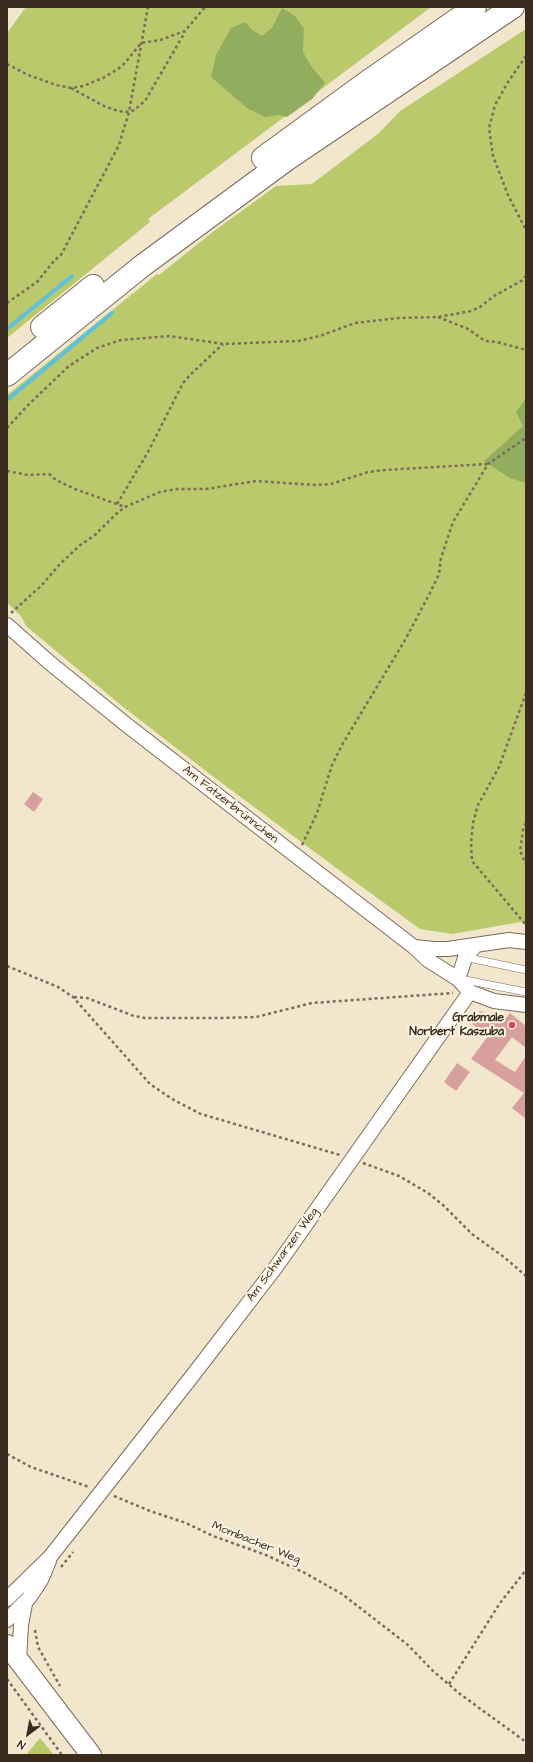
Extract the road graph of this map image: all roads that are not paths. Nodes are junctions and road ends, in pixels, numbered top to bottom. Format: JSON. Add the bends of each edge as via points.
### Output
{"nodes":[{"id":1,"x":475,"y":7,"type":"edge"},
{"id":2,"x":513,"y":7,"type":"edge"},
{"id":3,"x":7,"y":357,"type":"edge"},
{"id":4,"x":7,"y":375,"type":"edge"},
{"id":5,"x":7,"y":625,"type":"edge"},
{"id":6,"x":526,"y":942,"type":"edge"},
{"id":7,"x":475,"y":946,"type":"junction"},
{"id":8,"x":414,"y":947,"type":"junction"},
{"id":9,"x":448,"y":949,"type":"junction"},
{"id":10,"x":465,"y":958,"type":"junction"},
{"id":11,"x":526,"y":970,"type":"edge"},
{"id":12,"x":458,"y":979,"type":"junction"},
{"id":13,"x":470,"y":992,"type":"junction"},
{"id":14,"x":525,"y":1001,"type":"edge"},
{"id":15,"x":50,"y":1557,"type":"junction"},
{"id":16,"x":7,"y":1599,"type":"edge"},
{"id":17,"x":25,"y":1603,"type":"junction"},
{"id":18,"x":7,"y":1620,"type":"edge"},
{"id":19,"x":13,"y":1652,"type":"edge"},
{"id":20,"x":91,"y":1755,"type":"edge"}],
"edges":[{"from":1,"to":3,"type":"highway","via":[[252,166],[68,306]]},
{"from":2,"to":4,"type":"highway","via":[[286,160],[142,266]]},
{"from":5,"to":8,"type":"street","name":"Am Fatzerbrünnchen","via":[[128,726]]},
{"from":6,"to":7,"type":"street","via":[[509,940]]},
{"from":7,"to":9,"type":"street"},
{"from":7,"to":10,"type":"street"},
{"from":8,"to":9,"type":"street"},
{"from":8,"to":12,"type":"street","name":"Am Fatzerbrünnchen","via":[[428,960]]},
{"from":9,"to":10,"type":"lane"},
{"from":10,"to":11,"type":"lane"},
{"from":10,"to":12,"type":"street"},
{"from":12,"to":13,"type":"street","name":"Am Fatzerbrünnchen"},
{"from":12,"to":14,"type":"lane"},
{"from":13,"to":14,"type":"street","via":[[494,1001]]},
{"from":13,"to":15,"type":"street","name":"Am Schwarzen Weg","via":[[271,1273],[108,1496]]},
{"from":15,"to":16,"type":"street","name":"Am Schwarzen Weg"},
{"from":15,"to":17,"type":"street","name":"Am Schwarzen Weg","via":[[41,1580]]},
{"from":17,"to":18,"type":"street","name":"Am Schwarzen Weg"},
{"from":17,"to":19,"type":"street","name":"Am Schwarzen Weg"},
{"from":19,"to":20,"type":"main road"}]}
